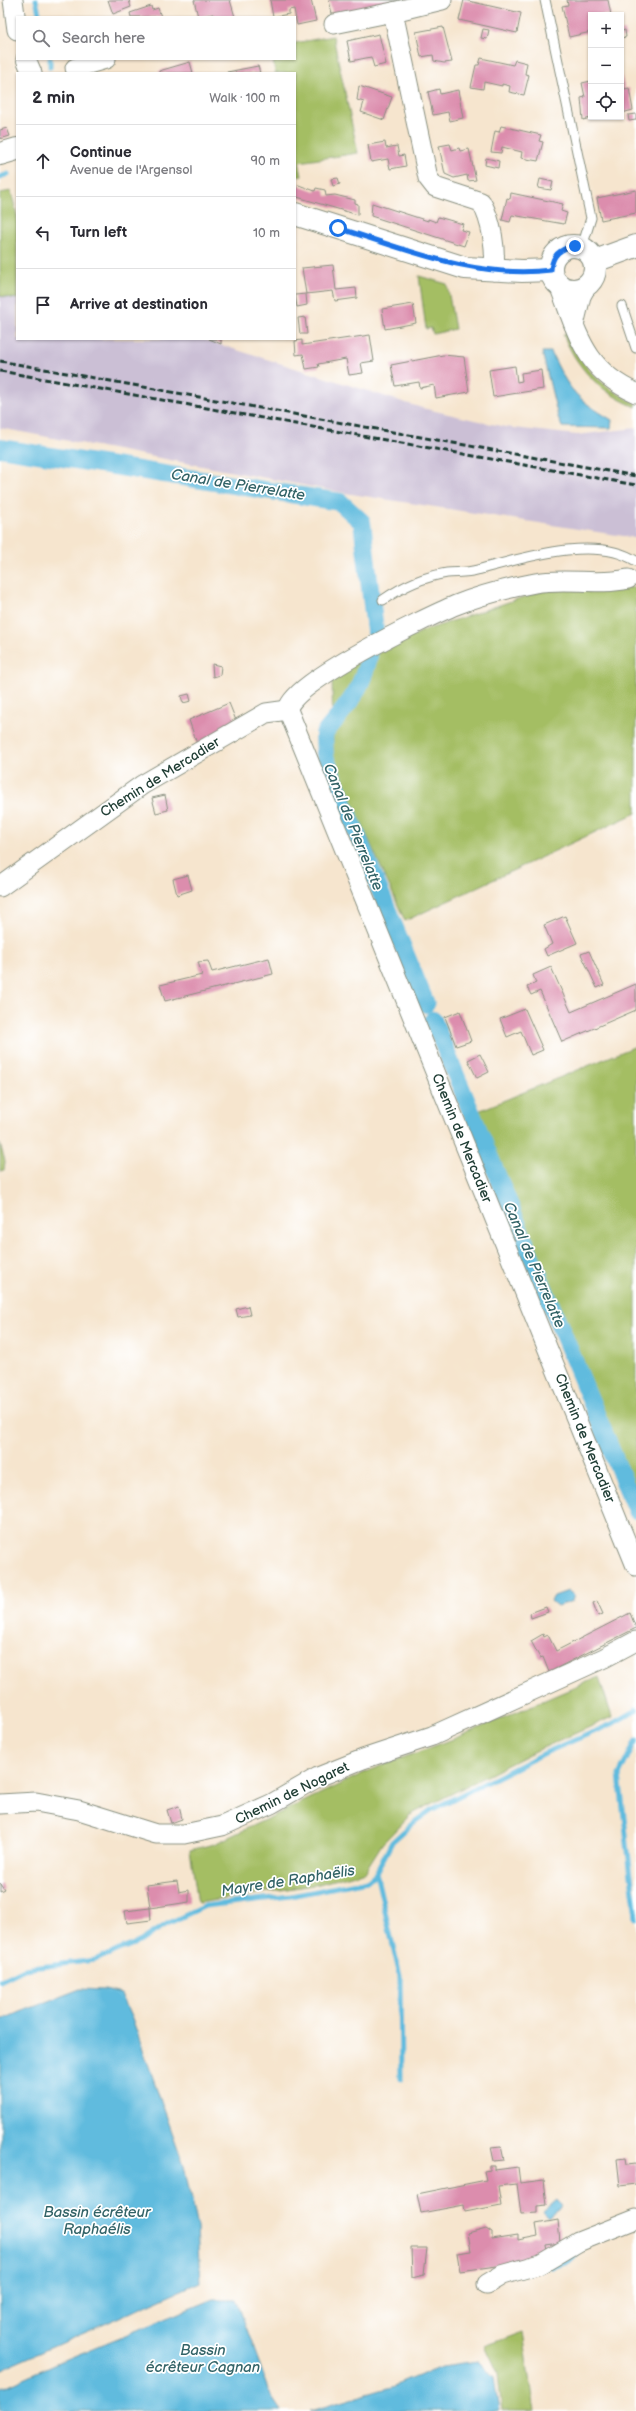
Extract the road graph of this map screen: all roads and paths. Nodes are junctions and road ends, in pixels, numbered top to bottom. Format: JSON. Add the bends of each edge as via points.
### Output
{"nodes":[{"id":1,"x":442,"y":0,"type":"edge"},
{"id":2,"x":545,"y":0,"type":"edge"},
{"id":3,"x":8,"y":1,"type":"edge"},
{"id":4,"x":393,"y":12,"type":"junction"},
{"id":5,"x":334,"y":24,"type":"dead end"},
{"id":6,"x":16,"y":26,"type":"edge"},
{"id":7,"x":26,"y":60,"type":"edge"},
{"id":8,"x":103,"y":60,"type":"edge"},
{"id":9,"x":75,"y":70,"type":"edge"},
{"id":10,"x":32,"y":72,"type":"edge"},
{"id":11,"x":16,"y":149,"type":"edge"},
{"id":12,"x":0,"y":154,"type":"edge"},
{"id":13,"x":296,"y":214,"type":"edge"},
{"id":14,"x":636,"y":246,"type":"edge"},
{"id":15,"x":588,"y":254,"type":"junction"},
{"id":16,"x":494,"y":271,"type":"junction"},
{"id":17,"x":555,"y":277,"type":"junction"},
{"id":18,"x":587,"y":285,"type":"junction"},
{"id":19,"x":622,"y":306,"type":"dead end"},
{"id":20,"x":574,"y":325,"type":"junction"},
{"id":21,"x":636,"y":348,"type":"edge"},
{"id":22,"x":636,"y":393,"type":"edge"},
{"id":23,"x":636,"y":561,"type":"edge"},
{"id":24,"x":628,"y":579,"type":"dead end"},
{"id":25,"x":383,"y":600,"type":"dead end"},
{"id":26,"x":288,"y":710,"type":"junction"},
{"id":27,"x":0,"y":887,"type":"edge"},
{"id":28,"x":636,"y":1566,"type":"edge"},
{"id":29,"x":636,"y":1641,"type":"edge"},
{"id":30,"x":0,"y":1804,"type":"edge"},
{"id":31,"x":636,"y":2219,"type":"edge"},
{"id":32,"x":487,"y":2284,"type":"dead end"}],
"edges":[{"from":1,"to":4,"type":"street"},
{"from":2,"to":15,"type":"lane","via":[[591,218]]},
{"from":3,"to":6,"type":"street"},
{"from":4,"to":5,"type":"street"},
{"from":4,"to":16,"type":"street","via":[[428,178],[435,187],[481,202],[489,221],[495,259]]},
{"from":7,"to":10,"type":"street"},
{"from":8,"to":9,"type":"street"},
{"from":11,"to":12,"type":"street"},
{"from":13,"to":16,"type":"street","via":[[445,263]]},
{"from":14,"to":15,"type":"street"},
{"from":15,"to":17,"type":"street","via":[[575,246],[560,250],[552,262]]},
{"from":15,"to":18,"type":"street","via":[[594,274]]},
{"from":16,"to":17,"type":"street"},
{"from":17,"to":18,"type":"street","via":[[576,290]]},
{"from":17,"to":20,"type":"street"},
{"from":18,"to":20,"type":"street","via":[[581,296]]},
{"from":19,"to":21,"type":"lane"},
{"from":20,"to":22,"type":"street","via":[[584,348],[597,367],[616,384]]},
{"from":23,"to":25,"type":"lane","via":[[617,552],[580,549],[505,562],[475,571],[424,578],[404,586]]},
{"from":24,"to":26,"type":"street","via":[[611,583],[570,580],[536,583],[456,605],[399,632],[320,676],[297,695],[288,706]]},
{"from":26,"to":27,"type":"street","name":"Chemin de Mercadier","via":[[266,713],[142,785]]},
{"from":26,"to":28,"type":"street","name":"Chemin de Mercadier"},
{"from":29,"to":30,"type":"street","name":"Chemin de Nogaret","via":[[432,1736],[318,1777],[271,1804],[222,1826],[184,1834],[156,1834],[79,1810],[36,1802]]},
{"from":31,"to":32,"type":"street","via":[[578,2242],[541,2264],[502,2275]]}]}
